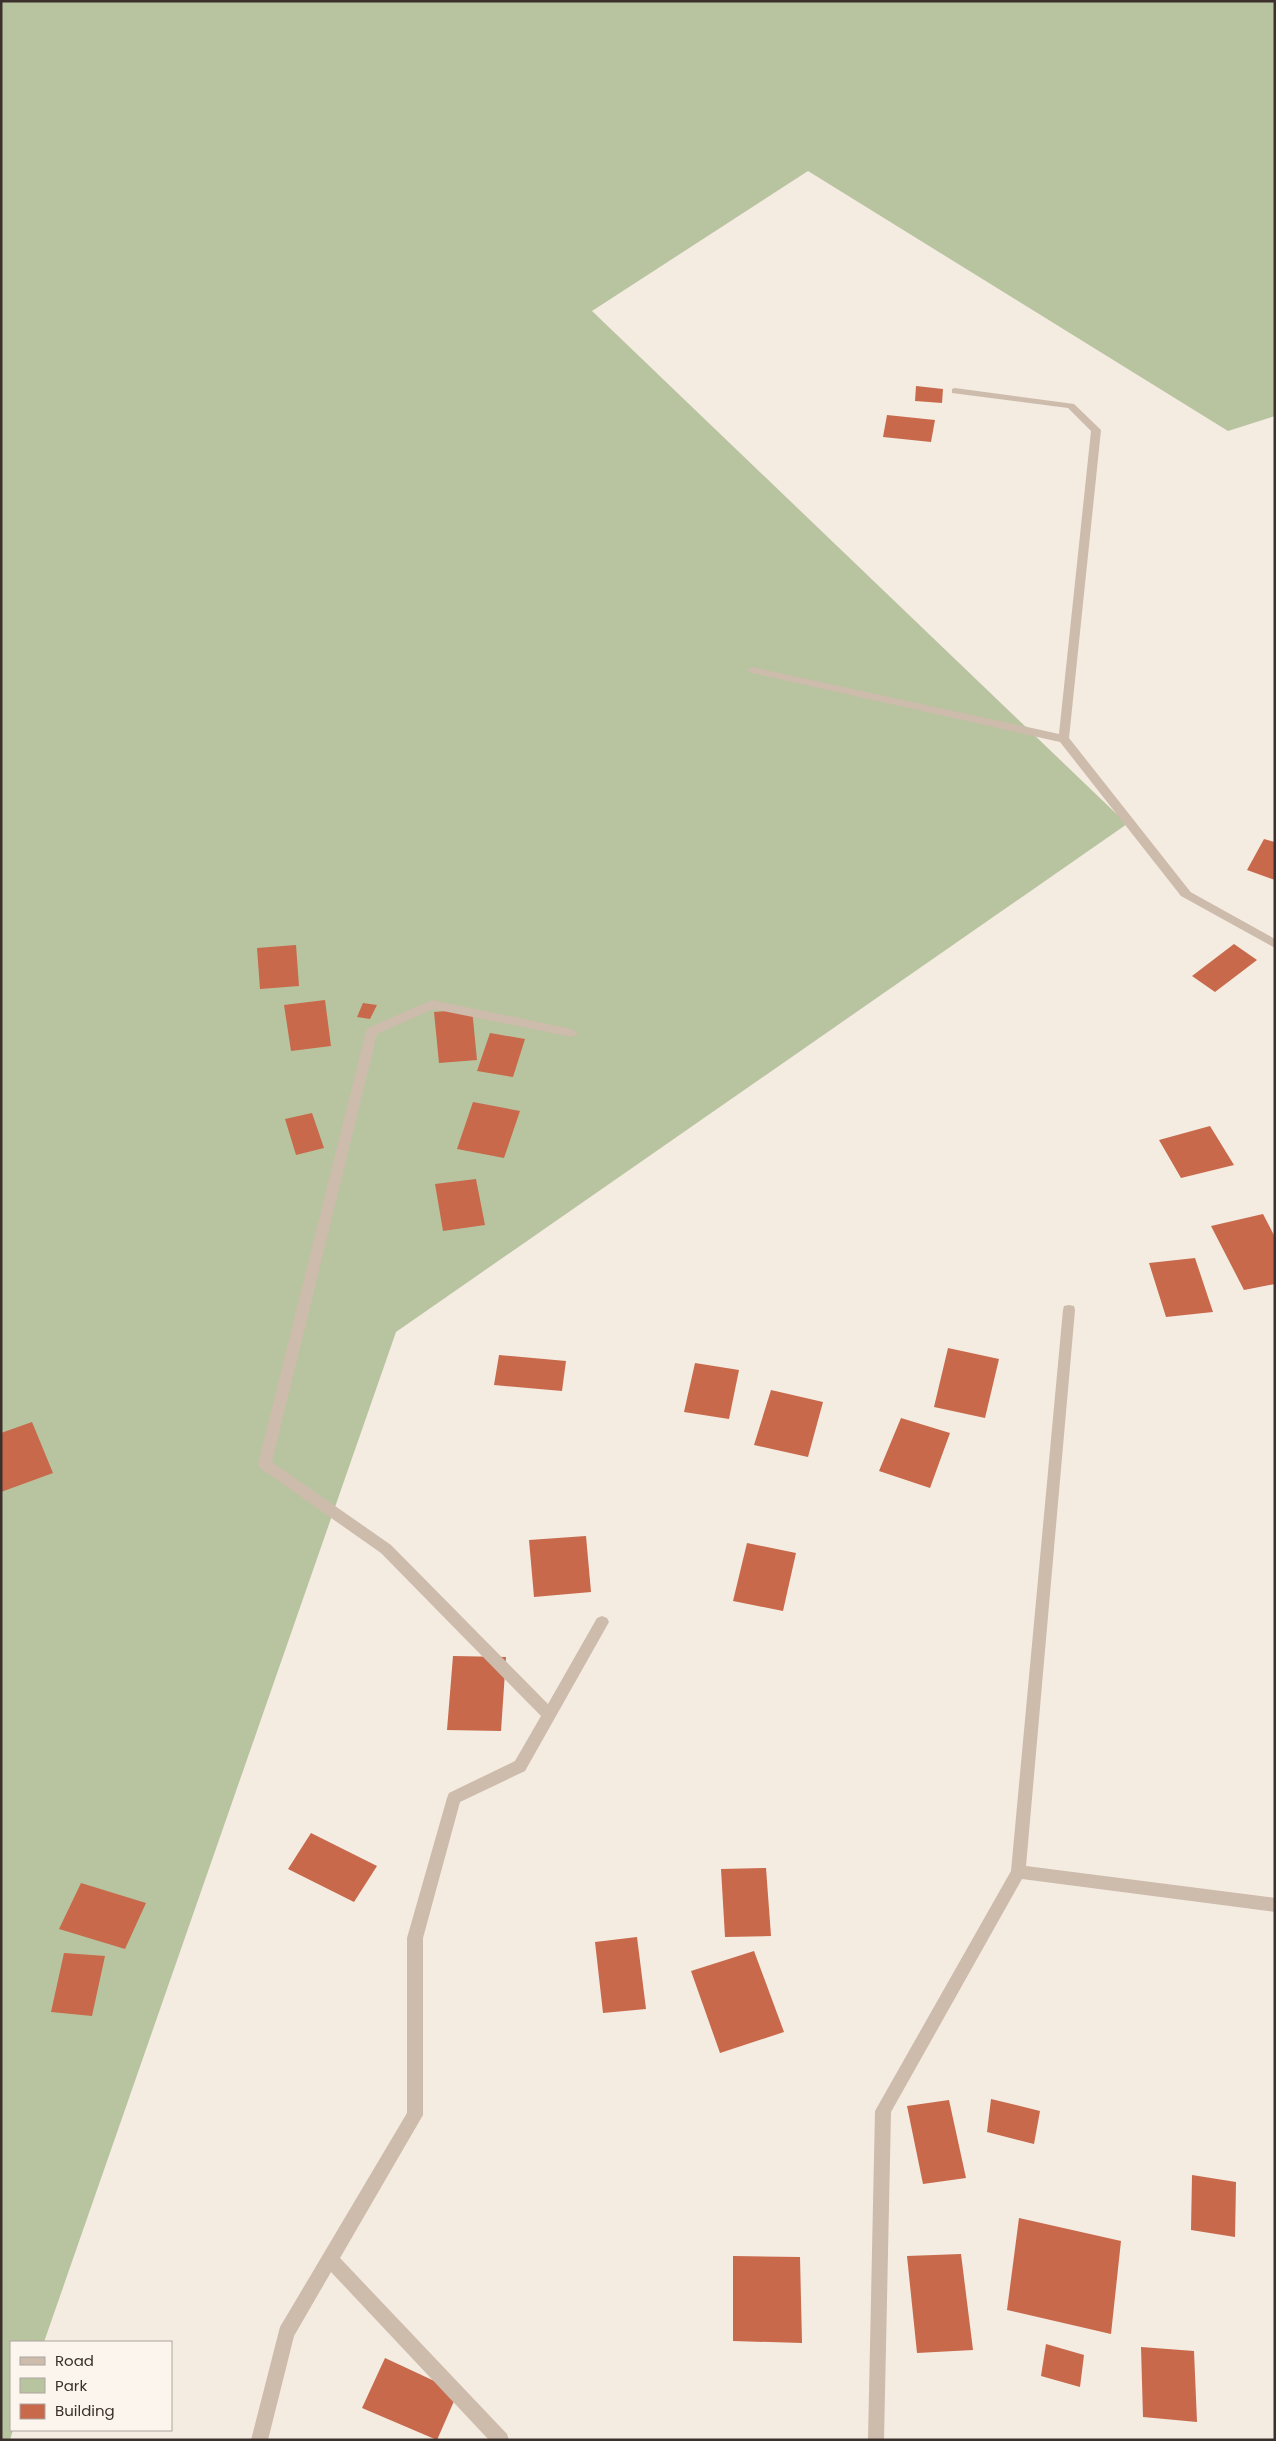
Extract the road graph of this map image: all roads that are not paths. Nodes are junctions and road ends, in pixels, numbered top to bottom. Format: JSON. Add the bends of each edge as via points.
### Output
{"nodes":[{"id":1,"x":955,"y":391,"type":"dead end"},
{"id":2,"x":752,"y":670,"type":"dead end"},
{"id":3,"x":1064,"y":739,"type":"junction"},
{"id":4,"x":1275,"y":944,"type":"edge"},
{"id":5,"x":572,"y":1033,"type":"dead end"},
{"id":6,"x":1069,"y":1310,"type":"dead end"},
{"id":7,"x":602,"y":1622,"type":"dead end"},
{"id":8,"x":549,"y":1715,"type":"junction"},
{"id":9,"x":1018,"y":1872,"type":"junction"},
{"id":10,"x":1275,"y":1905,"type":"edge"},
{"id":11,"x":330,"y":2259,"type":"junction"},
{"id":12,"x":259,"y":2440,"type":"edge"},
{"id":13,"x":501,"y":2440,"type":"edge"},
{"id":14,"x":876,"y":2440,"type":"edge"}],
"edges":[{"from":1,"to":3,"type":"street","via":[[1071,406],[1096,430]]},
{"from":2,"to":3,"type":"street"},
{"from":3,"to":4,"type":"street","via":[[1185,893]]},
{"from":5,"to":8,"type":"street","via":[[432,1004],[372,1031],[265,1464],[386,1549]]},
{"from":6,"to":9,"type":"street"},
{"from":7,"to":8,"type":"street"},
{"from":8,"to":11,"type":"street","via":[[520,1766],[454,1798],[415,1938],[414,2115]]},
{"from":9,"to":10,"type":"street"},
{"from":9,"to":14,"type":"street","via":[[883,2111]]},
{"from":11,"to":12,"type":"street","via":[[286,2333]]},
{"from":11,"to":13,"type":"street"}]}
